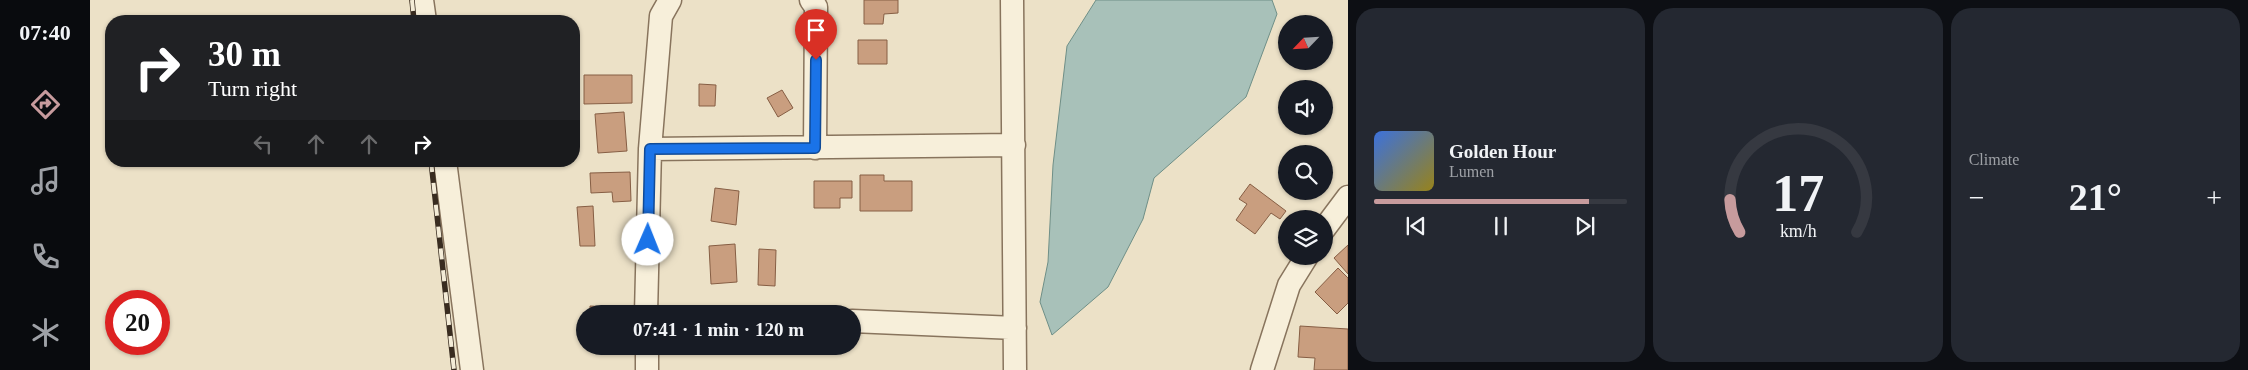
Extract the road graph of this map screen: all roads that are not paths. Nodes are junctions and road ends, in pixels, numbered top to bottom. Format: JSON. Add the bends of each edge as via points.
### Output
{"nodes":[{"id":1,"x":422,"y":0,"type":"edge"},
{"id":2,"x":670,"y":0,"type":"edge"},
{"id":3,"x":811,"y":0,"type":"edge"},
{"id":4,"x":1012,"y":0,"type":"edge"},
{"id":5,"x":424,"y":15,"type":"edge"},
{"id":6,"x":1014,"y":145,"type":"junction"},
{"id":7,"x":815,"y":148,"type":"junction"},
{"id":8,"x":650,"y":149,"type":"junction"},
{"id":9,"x":446,"y":167,"type":"edge"},
{"id":10,"x":1348,"y":197,"type":"edge"},
{"id":11,"x":1333,"y":217,"type":"edge"},
{"id":12,"x":1301,"y":265,"type":"edge"},
{"id":13,"x":646,"y":305,"type":"edge"},
{"id":14,"x":861,"y":321,"type":"edge"},
{"id":15,"x":1015,"y":328,"type":"junction"},
{"id":16,"x":647,"y":355,"type":"edge"},
{"id":17,"x":472,"y":370,"type":"edge"},
{"id":18,"x":647,"y":370,"type":"edge"},
{"id":19,"x":1015,"y":370,"type":"edge"},
{"id":20,"x":1262,"y":370,"type":"edge"}],
"edges":[{"from":1,"to":5,"type":"street"},
{"from":2,"to":8,"type":"street","via":[[661,16]]},
{"from":3,"to":7,"type":"street","via":[[816,7]]},
{"from":4,"to":6,"type":"street"},
{"from":6,"to":7,"type":"street"},
{"from":6,"to":15,"type":"street"},
{"from":7,"to":8,"type":"street"},
{"from":8,"to":13,"type":"street"},
{"from":9,"to":17,"type":"street"},
{"from":10,"to":11,"type":"street"},
{"from":12,"to":20,"type":"street","via":[[1289,285]]},
{"from":14,"to":15,"type":"street"},
{"from":15,"to":19,"type":"street"},
{"from":16,"to":18,"type":"street"}]}
